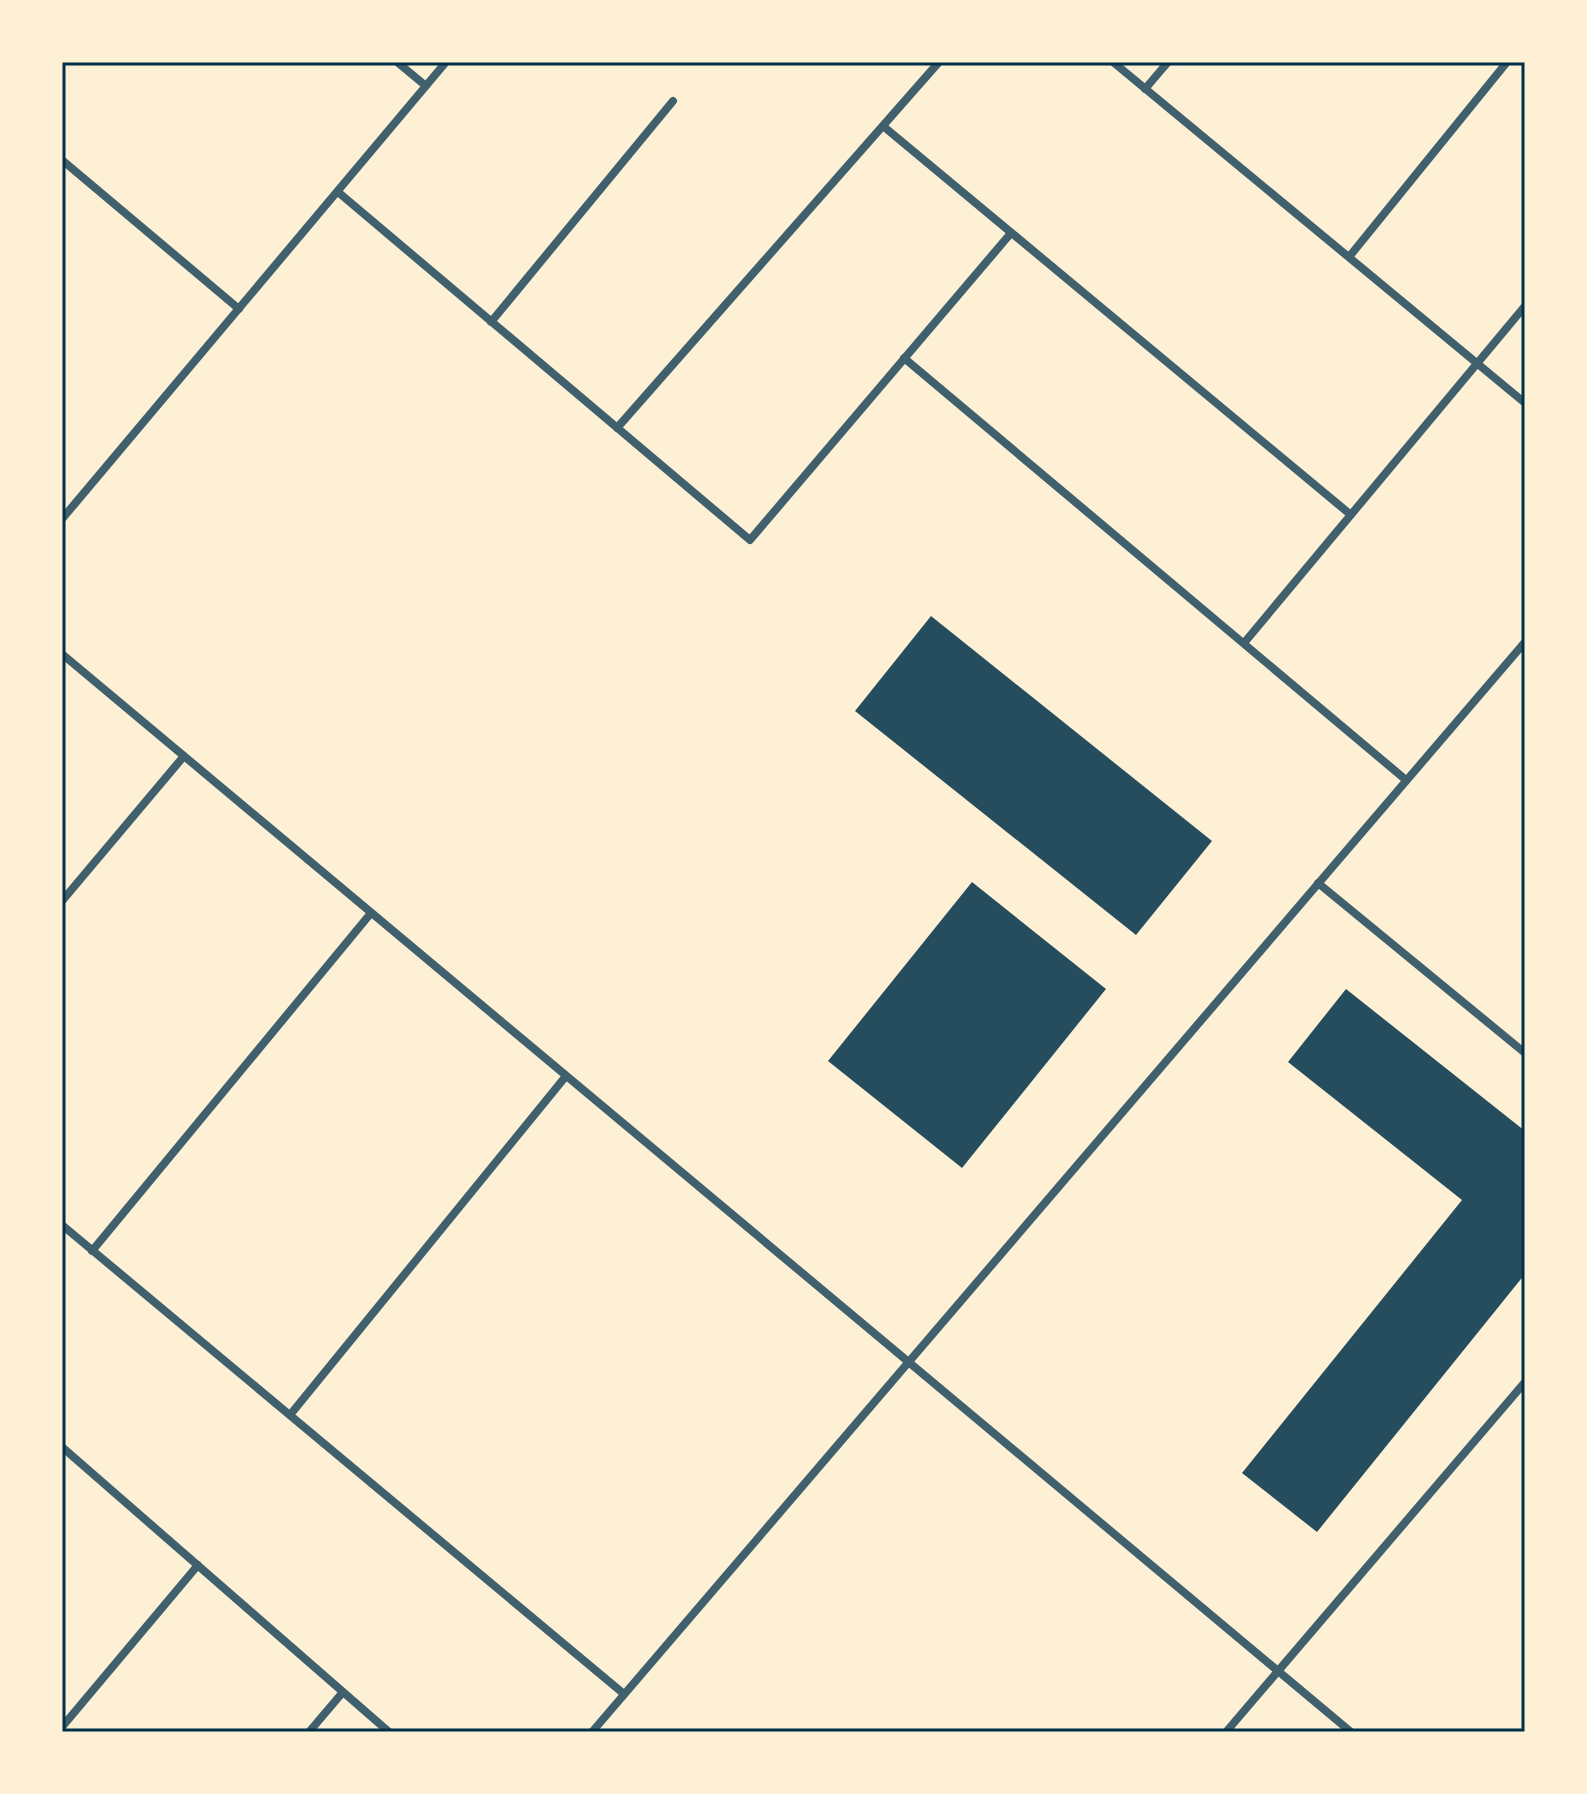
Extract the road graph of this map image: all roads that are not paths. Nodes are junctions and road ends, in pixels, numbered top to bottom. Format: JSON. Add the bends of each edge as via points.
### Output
{"nodes":[{"id":1,"x":397,"y":62,"type":"edge"},
{"id":2,"x":446,"y":62,"type":"edge"},
{"id":3,"x":939,"y":62,"type":"edge"},
{"id":4,"x":1113,"y":62,"type":"edge"},
{"id":5,"x":1168,"y":62,"type":"edge"},
{"id":6,"x":1507,"y":62,"type":"edge"},
{"id":7,"x":426,"y":86,"type":"junction"},
{"id":8,"x":1145,"y":89,"type":"junction"},
{"id":9,"x":673,"y":101,"type":"dead end"},
{"id":10,"x":883,"y":126,"type":"junction"},
{"id":11,"x":62,"y":160,"type":"edge"},
{"id":12,"x":338,"y":192,"type":"junction"},
{"id":13,"x":1011,"y":233,"type":"junction"},
{"id":14,"x":1349,"y":257,"type":"junction"},
{"id":15,"x":1525,"y":306,"type":"edge"},
{"id":16,"x":239,"y":309,"type":"junction"},
{"id":17,"x":491,"y":322,"type":"junction"},
{"id":18,"x":904,"y":358,"type":"junction"},
{"id":19,"x":1477,"y":363,"type":"junction"},
{"id":20,"x":1525,"y":403,"type":"edge"},
{"id":21,"x":617,"y":428,"type":"junction"},
{"id":22,"x":1351,"y":515,"type":"junction"},
{"id":23,"x":62,"y":519,"type":"edge"},
{"id":24,"x":1525,"y":642,"type":"edge"},
{"id":25,"x":1244,"y":643,"type":"junction"},
{"id":26,"x":62,"y":654,"type":"edge"},
{"id":27,"x":184,"y":756,"type":"junction"},
{"id":28,"x":1406,"y":780,"type":"junction"},
{"id":29,"x":1318,"y":883,"type":"junction"},
{"id":30,"x":62,"y":901,"type":"edge"},
{"id":31,"x":371,"y":913,"type":"junction"},
{"id":32,"x":1525,"y":1053,"type":"edge"},
{"id":33,"x":566,"y":1076,"type":"junction"},
{"id":34,"x":62,"y":1225,"type":"edge"},
{"id":35,"x":92,"y":1251,"type":"junction"},
{"id":36,"x":907,"y":1362,"type":"junction"},
{"id":37,"x":1525,"y":1382,"type":"edge"},
{"id":38,"x":290,"y":1415,"type":"junction"},
{"id":39,"x":62,"y":1447,"type":"edge"},
{"id":40,"x":198,"y":1565,"type":"junction"},
{"id":41,"x":1278,"y":1671,"type":"junction"},
{"id":42,"x":343,"y":1692,"type":"junction"},
{"id":43,"x":624,"y":1694,"type":"junction"},
{"id":44,"x":62,"y":1727,"type":"edge"},
{"id":45,"x":309,"y":1732,"type":"edge"},
{"id":46,"x":389,"y":1732,"type":"edge"},
{"id":47,"x":592,"y":1732,"type":"edge"},
{"id":48,"x":1226,"y":1732,"type":"edge"},
{"id":49,"x":1351,"y":1732,"type":"edge"}],
"edges":[{"from":1,"to":7,"type":"street"},
{"from":2,"to":7,"type":"street"},
{"from":3,"to":10,"type":"street"},
{"from":4,"to":8,"type":"street"},
{"from":5,"to":8,"type":"street"},
{"from":6,"to":14,"type":"street"},
{"from":7,"to":12,"type":"street"},
{"from":8,"to":14,"type":"street"},
{"from":9,"to":17,"type":"street"},
{"from":10,"to":13,"type":"street"},
{"from":10,"to":21,"type":"street"},
{"from":11,"to":16,"type":"street"},
{"from":12,"to":16,"type":"street"},
{"from":12,"to":17,"type":"street"},
{"from":13,"to":18,"type":"street"},
{"from":13,"to":22,"type":"street"},
{"from":14,"to":19,"type":"street"},
{"from":15,"to":19,"type":"street"},
{"from":16,"to":23,"type":"street"},
{"from":17,"to":21,"type":"street"},
{"from":18,"to":21,"type":"street","via":[[750,540]]},
{"from":18,"to":25,"type":"street"},
{"from":19,"to":20,"type":"street"},
{"from":19,"to":22,"type":"street"},
{"from":22,"to":25,"type":"street"},
{"from":24,"to":28,"type":"street"},
{"from":25,"to":28,"type":"street"},
{"from":26,"to":27,"type":"street"},
{"from":27,"to":30,"type":"street"},
{"from":27,"to":31,"type":"street"},
{"from":28,"to":29,"type":"street"},
{"from":29,"to":32,"type":"street"},
{"from":29,"to":36,"type":"street"},
{"from":31,"to":33,"type":"street"},
{"from":31,"to":35,"type":"street"},
{"from":33,"to":36,"type":"street"},
{"from":33,"to":38,"type":"street"},
{"from":34,"to":35,"type":"street"},
{"from":35,"to":38,"type":"street"},
{"from":36,"to":41,"type":"street"},
{"from":36,"to":43,"type":"street"},
{"from":37,"to":41,"type":"street"},
{"from":38,"to":43,"type":"street"},
{"from":39,"to":40,"type":"street"},
{"from":40,"to":42,"type":"street"},
{"from":40,"to":44,"type":"street"},
{"from":41,"to":48,"type":"street"},
{"from":41,"to":49,"type":"street"},
{"from":42,"to":45,"type":"street"},
{"from":42,"to":46,"type":"street"},
{"from":43,"to":47,"type":"street"}]}
